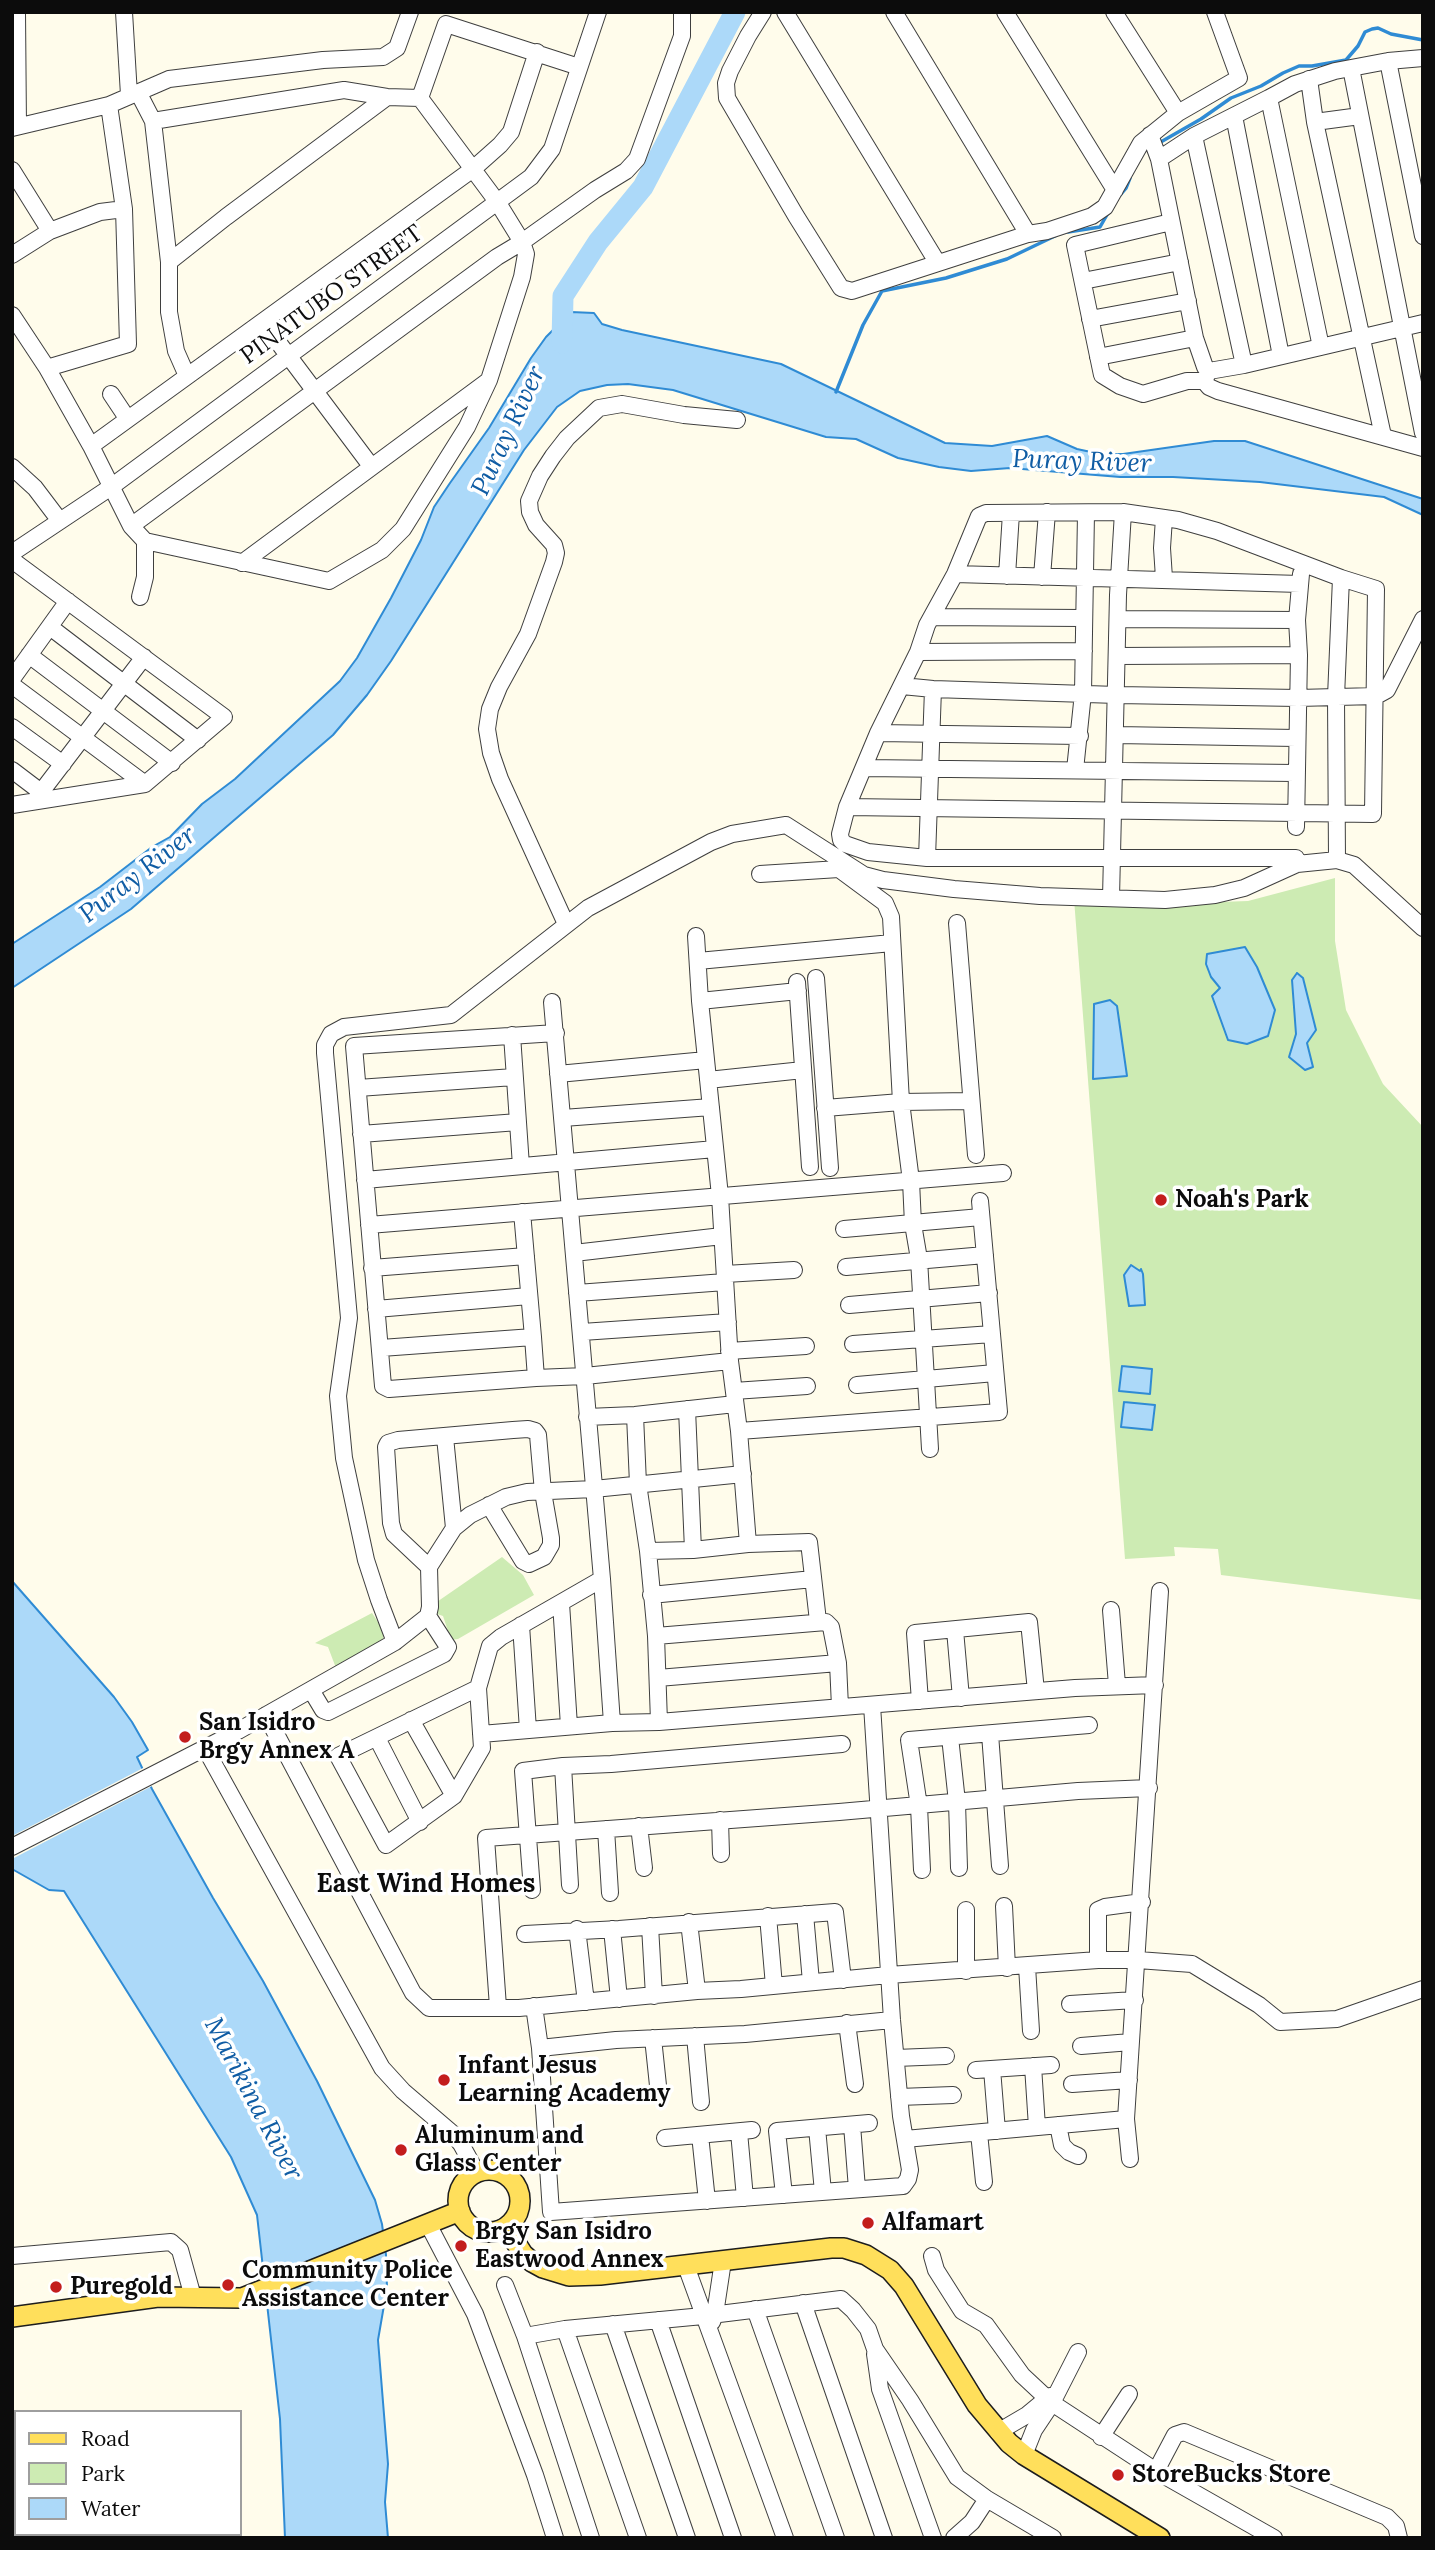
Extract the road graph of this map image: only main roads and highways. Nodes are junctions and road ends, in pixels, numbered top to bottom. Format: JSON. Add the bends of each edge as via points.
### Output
{"nodes":[{"id":1,"x":460,"y":2211,"type":"junction"},
{"id":2,"x":506,"y":2227,"type":"junction"},
{"id":3,"x":12,"y":2317,"type":"edge"},
{"id":4,"x":1160,"y":2538,"type":"edge"}],
"edges":[{"from":1,"to":2,"type":"main road","via":[[477,2230],[494,2232]]},
{"from":1,"to":2,"type":"main road","via":[[458,2196],[465,2182],[477,2173],[500,2172],[513,2181],[519,2196],[518,2211]]},
{"from":1,"to":3,"type":"main road","via":[[234,2299],[158,2297]]},
{"from":2,"to":4,"type":"main road","via":[[523,2254],[557,2273],[591,2276],[844,2248],[878,2262],[904,2286],[998,2432],[1024,2455]]}]}
